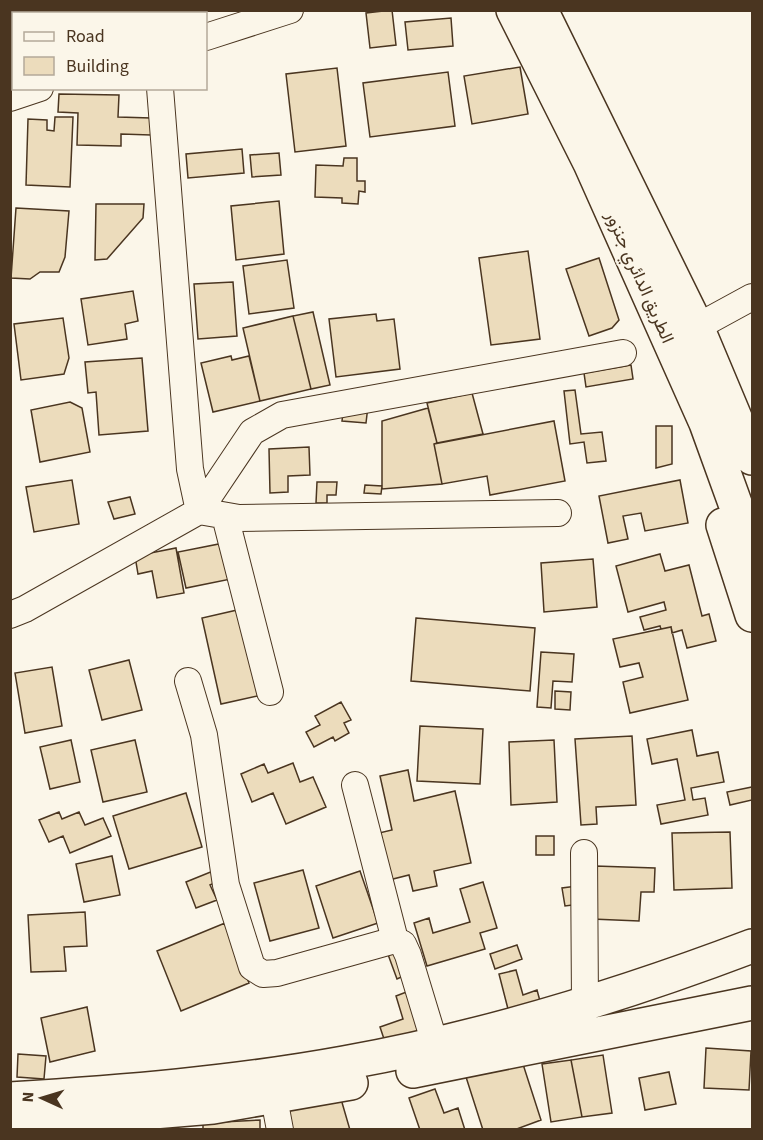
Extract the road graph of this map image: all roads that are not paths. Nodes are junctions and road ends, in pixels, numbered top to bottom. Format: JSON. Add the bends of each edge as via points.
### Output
{"nodes":[{"id":1,"x":290,"y":10,"type":"edge"},
{"id":2,"x":513,"y":10,"type":"edge"},
{"id":3,"x":541,"y":10,"type":"edge"},
{"id":4,"x":214,"y":26,"type":"edge"},
{"id":5,"x":34,"y":90,"type":"edge"},
{"id":6,"x":160,"y":90,"type":"edge"},
{"id":7,"x":10,"y":98,"type":"edge"},
{"id":8,"x":753,"y":297,"type":"edge"},
{"id":9,"x":697,"y":327,"type":"junction"},
{"id":10,"x":623,"y":353,"type":"dead end"},
{"id":11,"x":728,"y":398,"type":"junction"},
{"id":12,"x":706,"y":423,"type":"junction"},
{"id":13,"x":753,"y":425,"type":"edge"},
{"id":14,"x":753,"y":458,"type":"edge"},
{"id":15,"x":199,"y":511,"type":"junction"},
{"id":16,"x":558,"y":513,"type":"dead end"},
{"id":17,"x":225,"y":516,"type":"junction"},
{"id":18,"x":753,"y":550,"type":"edge"},
{"id":19,"x":10,"y":615,"type":"edge"},
{"id":20,"x":753,"y":615,"type":"edge"},
{"id":21,"x":188,"y":681,"type":"dead end"},
{"id":22,"x":270,"y":692,"type":"dead end"},
{"id":23,"x":355,"y":785,"type":"dead end"},
{"id":24,"x":584,"y":853,"type":"dead end"},
{"id":25,"x":395,"y":940,"type":"junction"},
{"id":26,"x":753,"y":946,"type":"edge"},
{"id":27,"x":585,"y":1005,"type":"junction"},
{"id":28,"x":748,"y":1005,"type":"edge"},
{"id":29,"x":435,"y":1044,"type":"junction"},
{"id":30,"x":274,"y":1098,"type":"junction"},
{"id":31,"x":16,"y":1119,"type":"edge"},
{"id":32,"x":280,"y":1130,"type":"edge"}],
"edges":[{"from":1,"to":4,"type":"street"},
{"from":2,"to":12,"type":"main road","name":"الطريق الدائري جنزور","via":[[590,164]]},
{"from":3,"to":9,"type":"main road","name":"الطريق الدائري جنزور"},
{"from":5,"to":7,"type":"street"},
{"from":6,"to":15,"type":"street","via":[[190,469]]},
{"from":8,"to":9,"type":"street"},
{"from":9,"to":11,"type":"main road","name":"الطريق الدائري جنزور"},
{"from":10,"to":15,"type":"street","via":[[282,415],[252,432]]},
{"from":11,"to":13,"type":"main road"},
{"from":11,"to":14,"type":"main road","name":"الطريق الدائري جنزور"},
{"from":12,"to":18,"type":"main road","name":"الطريق الدائري جنزور"},
{"from":12,"to":20,"type":"main road","via":[[714,498]]},
{"from":15,"to":17,"type":"street"},
{"from":15,"to":19,"type":"street"},
{"from":16,"to":17,"type":"street"},
{"from":17,"to":22,"type":"street"},
{"from":21,"to":25,"type":"street","via":[[204,735],[226,885],[252,967],[263,974],[277,974]]},
{"from":23,"to":25,"type":"street"},
{"from":24,"to":27,"type":"street"},
{"from":25,"to":29,"type":"street","via":[[403,944],[408,955]]},
{"from":26,"to":27,"type":"main road"},
{"from":27,"to":29,"type":"main road"},
{"from":28,"to":30,"type":"main road"},
{"from":29,"to":31,"type":"main road","via":[[343,1064],[140,1091]]},
{"from":30,"to":31,"type":"main road","via":[[213,1107]]},
{"from":30,"to":32,"type":"street"}]}
